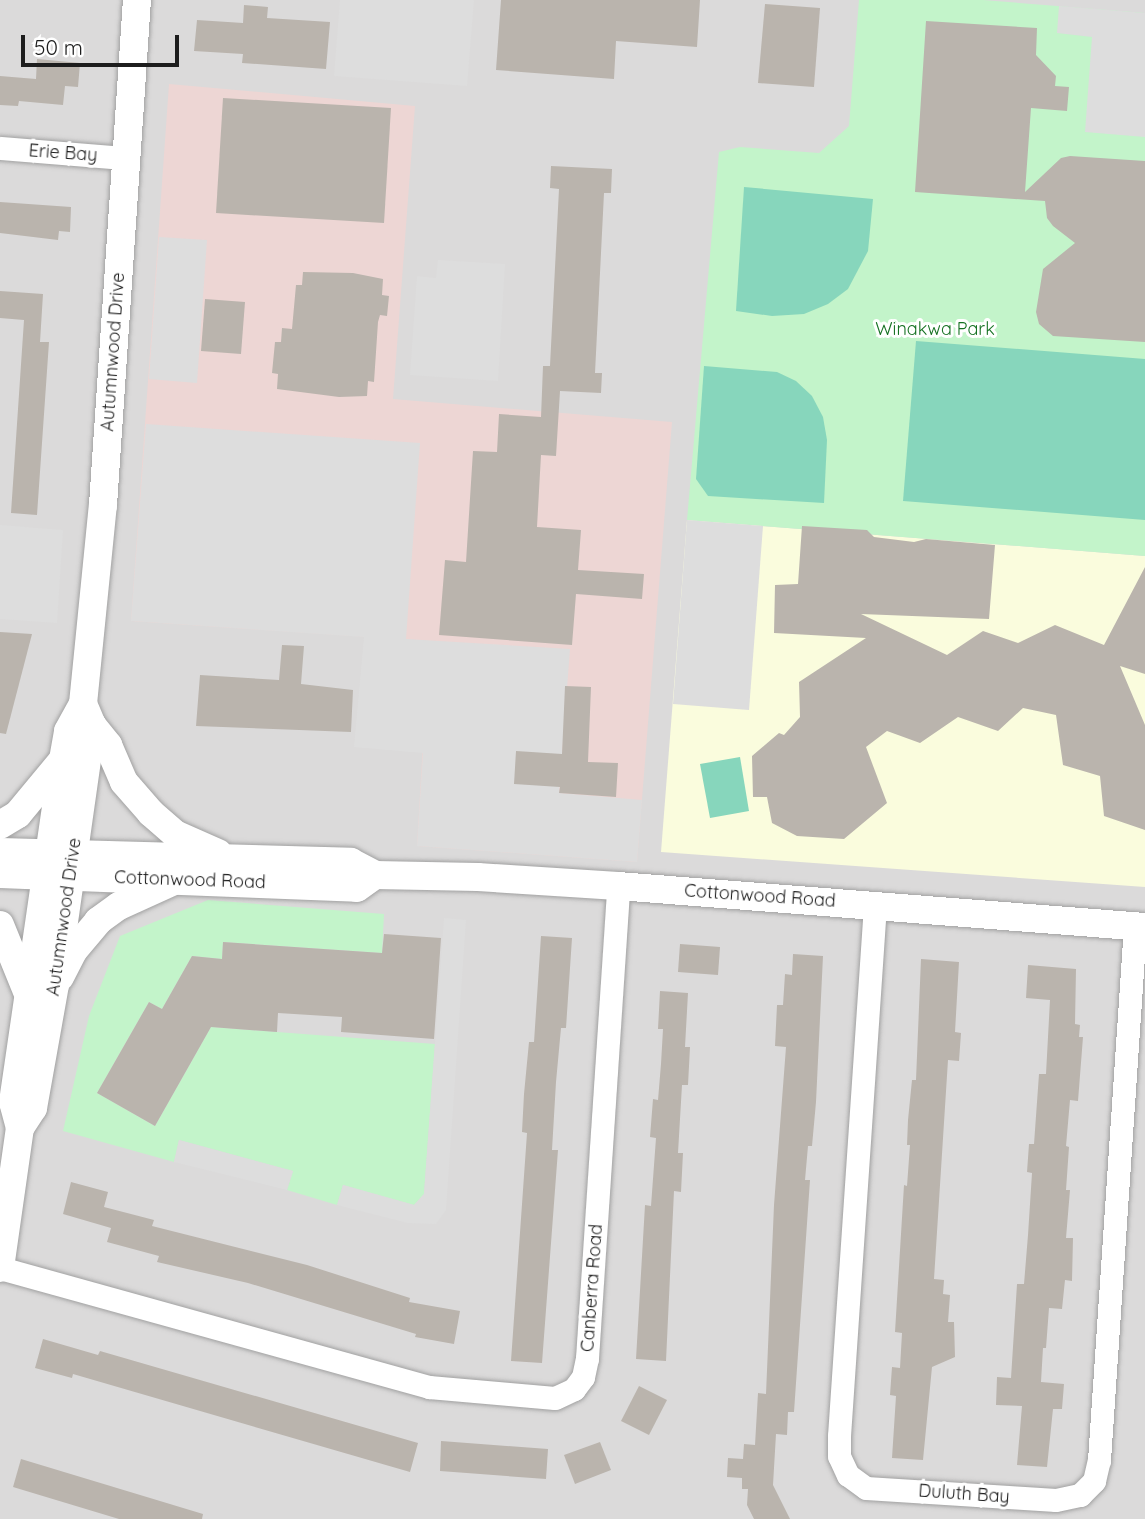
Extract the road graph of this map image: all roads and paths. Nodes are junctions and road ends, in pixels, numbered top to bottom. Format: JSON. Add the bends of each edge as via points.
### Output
{"nodes":[{"id":1,"x":137,"y":0,"type":"edge"},
{"id":2,"x":0,"y":149,"type":"edge"},
{"id":3,"x":125,"y":158,"type":"junction"},
{"id":4,"x":87,"y":715,"type":"junction"},
{"id":5,"x":63,"y":760,"type":"junction"},
{"id":6,"x":0,"y":825,"type":"edge"},
{"id":7,"x":0,"y":852,"type":"edge"},
{"id":8,"x":230,"y":858,"type":"junction"},
{"id":9,"x":59,"y":865,"type":"junction"},
{"id":10,"x":0,"y":874,"type":"edge"},
{"id":11,"x":375,"y":875,"type":"junction"},
{"id":12,"x":178,"y":879,"type":"junction"},
{"id":13,"x":618,"y":886,"type":"junction"},
{"id":14,"x":875,"y":905,"type":"junction"},
{"id":15,"x":0,"y":925,"type":"edge"},
{"id":16,"x":1140,"y":926,"type":"edge"},
{"id":17,"x":55,"y":985,"type":"junction"},
{"id":18,"x":29,"y":996,"type":"junction"},
{"id":19,"x":20,"y":1128,"type":"junction"},
{"id":20,"x":0,"y":1268,"type":"edge"}],
"edges":[{"from":1,"to":3,"type":"street","name":"Autumnwood Drive"},
{"from":2,"to":3,"type":"street","name":"Erie Bay"},
{"from":3,"to":4,"type":"street","name":"Autumnwood Drive"},
{"from":4,"to":5,"type":"street","name":"Autumnwood Drive","via":[[68,731]]},
{"from":4,"to":8,"type":"street","via":[[108,745],[124,782],[151,813],[175,834]]},
{"from":4,"to":9,"type":"street","name":"Autumnwood Drive"},
{"from":5,"to":6,"type":"street","via":[[18,814]]},
{"from":5,"to":9,"type":"street","name":"Autumnwood Drive"},
{"from":7,"to":9,"type":"street","name":"Cottonwood Road"},
{"from":8,"to":9,"type":"street","name":"Cottonwood Road"},
{"from":8,"to":11,"type":"street","name":"Cottonwood Road","via":[[351,862]]},
{"from":9,"to":10,"type":"street","name":"Cottonwood Road"},
{"from":9,"to":12,"type":"street","name":"Cottonwood Road"},
{"from":9,"to":17,"type":"street","name":"Autumnwood Drive"},
{"from":9,"to":18,"type":"street","name":"Autumnwood Drive"},
{"from":11,"to":12,"type":"street","name":"Cottonwood Road","via":[[356,888]]},
{"from":11,"to":13,"type":"street","name":"Cottonwood Road"},
{"from":12,"to":17,"type":"street","via":[[119,905],[98,921],[74,950]]},
{"from":13,"to":14,"type":"street","name":"Cottonwood Road"},
{"from":13,"to":20,"type":"street","name":"Canberra Road","via":[[587,1358],[583,1377],[574,1389],[555,1398],[429,1387]]},
{"from":14,"to":16,"type":"street","name":"Cottonwood Road"},
{"from":14,"to":16,"type":"street","name":"Duluth Bay","via":[[839,1436],[839,1456],[848,1475],[866,1488],[1056,1500],[1080,1495],[1094,1481]]},
{"from":15,"to":18,"type":"street"},
{"from":17,"to":19,"type":"street","name":"Autumnwood Drive","via":[[33,1108]]},
{"from":18,"to":19,"type":"street","name":"Autumnwood Drive","via":[[13,1102]]},
{"from":19,"to":20,"type":"street","name":"Autumnwood Drive"}]}
